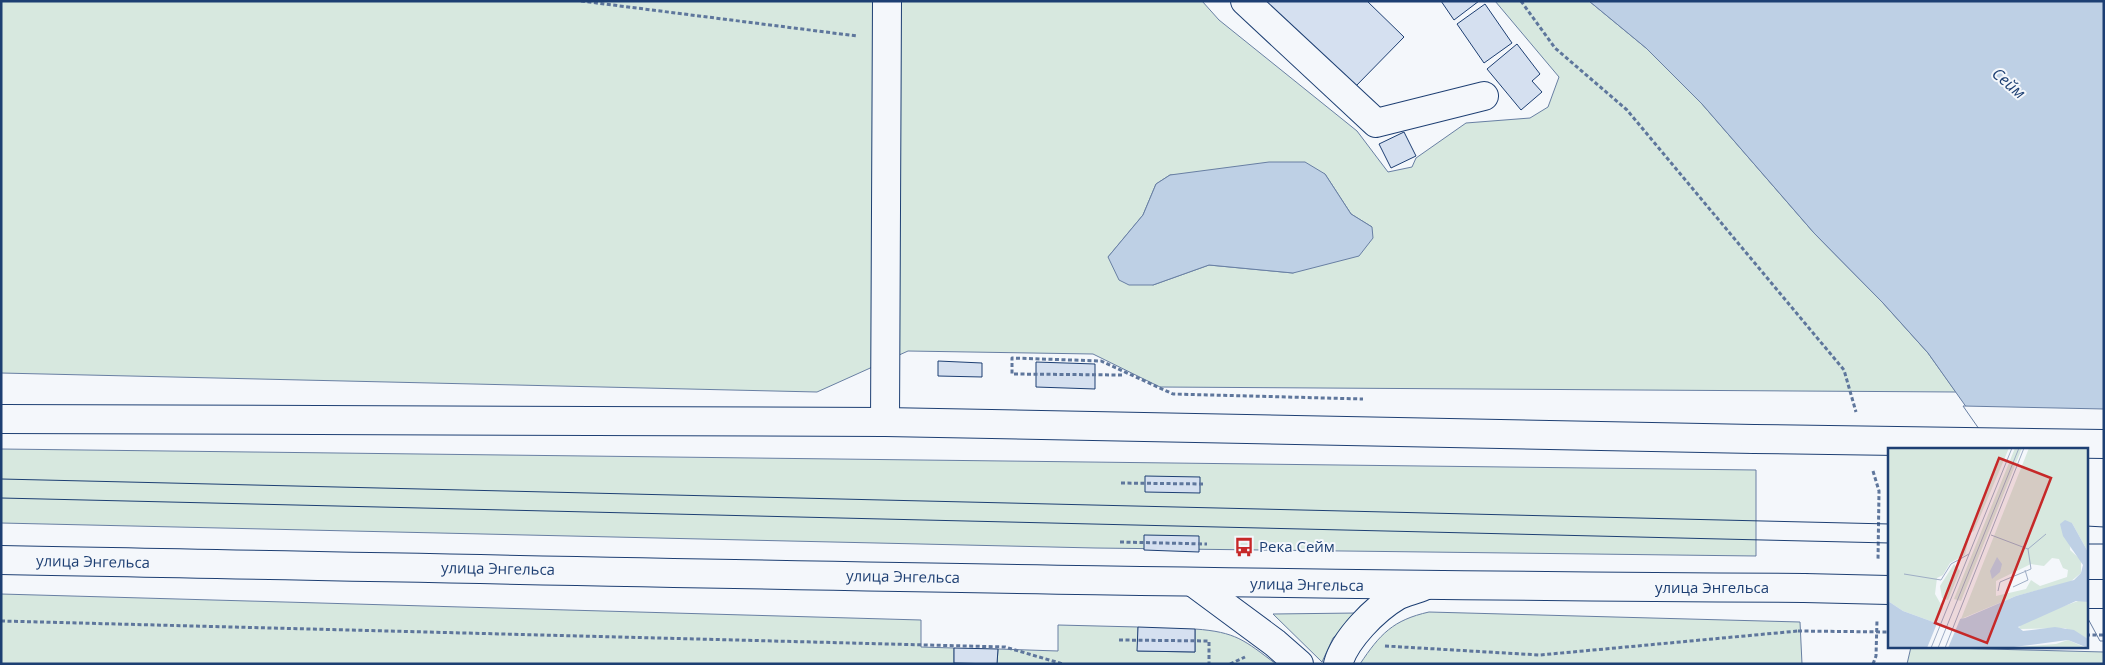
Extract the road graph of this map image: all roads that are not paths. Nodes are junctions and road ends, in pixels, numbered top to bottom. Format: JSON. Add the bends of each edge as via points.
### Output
{"nodes":[{"id":1,"x":888,"y":1,"type":"edge"},
{"id":2,"x":1245,"y":1,"type":"edge"},
{"id":3,"x":1484,"y":96,"type":"dead end"},
{"id":4,"x":1,"y":419,"type":"edge"},
{"id":5,"x":885,"y":422,"type":"junction"},
{"id":6,"x":2104,"y":444,"type":"edge"},
{"id":7,"x":1,"y":560,"type":"edge"},
{"id":8,"x":1883,"y":579,"type":"edge"},
{"id":9,"x":1194,"y":583,"type":"junction"},
{"id":10,"x":1424,"y":586,"type":"junction"},
{"id":11,"x":2088,"y":594,"type":"edge"},
{"id":12,"x":2104,"y":594,"type":"edge"},
{"id":13,"x":1342,"y":654,"type":"edge"},
{"id":14,"x":1299,"y":664,"type":"edge"}],
"edges":[{"from":1,"to":5,"type":"main road"},
{"from":2,"to":3,"type":"main road","via":[[1376,123]]},
{"from":4,"to":5,"type":"main road"},
{"from":5,"to":6,"type":"main road","bridge":true},
{"from":7,"to":9,"type":"main road","name":"улица Энгельса"},
{"from":8,"to":10,"type":"main road","name":"улица Энгельса","bridge":true,"via":[[1804,588]]},
{"from":9,"to":10,"type":"main road","name":"улица Энгельса"},
{"from":9,"to":14,"type":"main road"},
{"from":10,"to":13,"type":"main road","via":[[1398,596],[1377,611]]},
{"from":11,"to":12,"type":"main road"}]}
